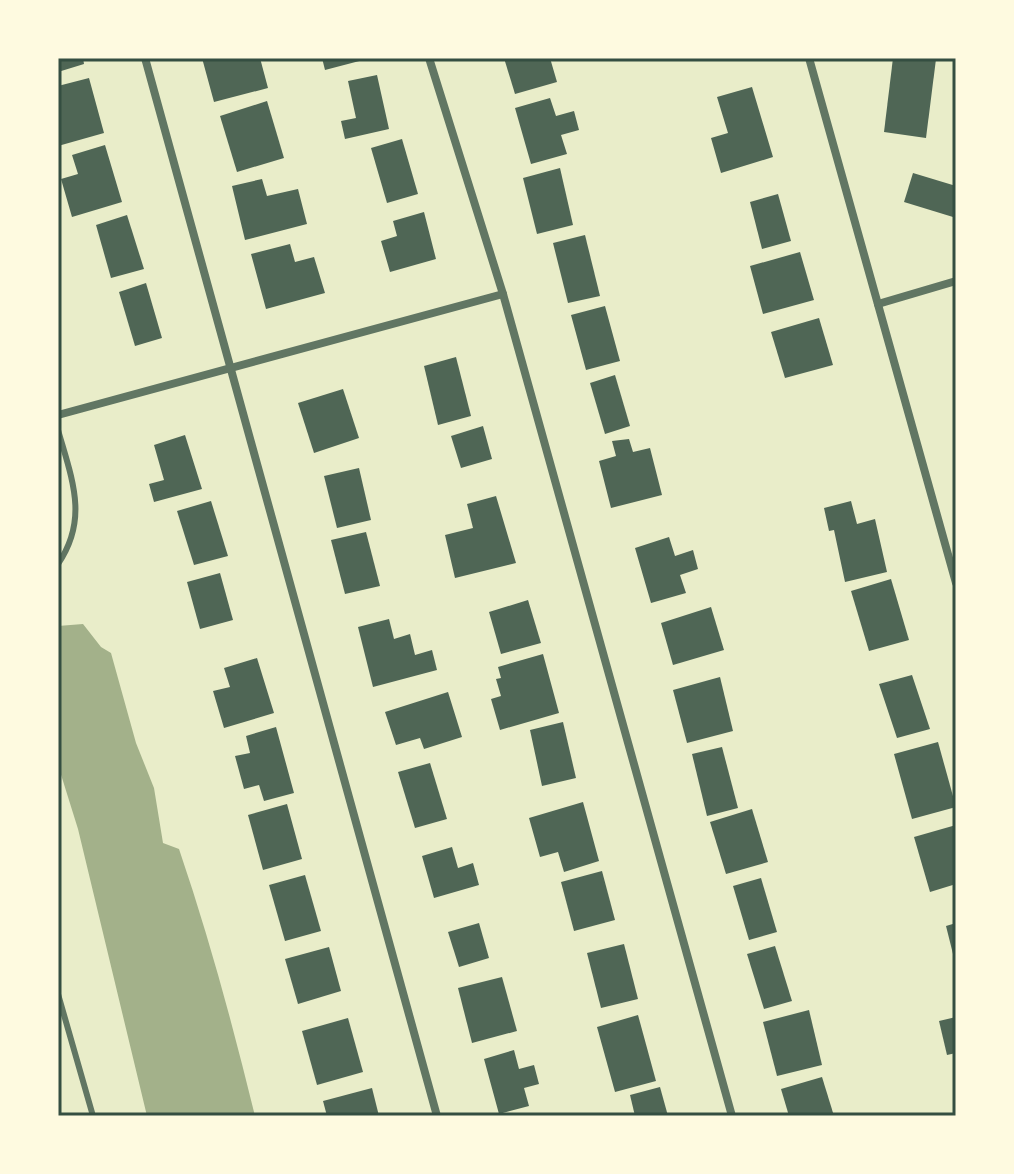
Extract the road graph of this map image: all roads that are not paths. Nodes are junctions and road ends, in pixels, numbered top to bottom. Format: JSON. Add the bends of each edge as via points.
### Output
{"nodes":[{"id":1,"x":145,"y":58,"type":"edge"},
{"id":2,"x":429,"y":58,"type":"edge"},
{"id":3,"x":809,"y":58,"type":"edge"},
{"id":4,"x":956,"y":281,"type":"edge"},
{"id":5,"x":503,"y":294,"type":"junction"},
{"id":6,"x":878,"y":304,"type":"junction"},
{"id":7,"x":229,"y":369,"type":"junction"},
{"id":8,"x":58,"y":415,"type":"edge"},
{"id":9,"x":58,"y":430,"type":"edge"},
{"id":10,"x":58,"y":564,"type":"edge"},
{"id":11,"x":956,"y":583,"type":"edge"},
{"id":12,"x":58,"y":994,"type":"edge"},
{"id":13,"x":93,"y":1116,"type":"edge"},
{"id":14,"x":437,"y":1116,"type":"edge"},
{"id":15,"x":732,"y":1116,"type":"edge"}],
"edges":[{"from":1,"to":7,"type":"street"},
{"from":2,"to":5,"type":"street"},
{"from":3,"to":6,"type":"street"},
{"from":4,"to":6,"type":"street"},
{"from":5,"to":7,"type":"street"},
{"from":5,"to":15,"type":"street"},
{"from":6,"to":11,"type":"street"},
{"from":7,"to":8,"type":"street"},
{"from":7,"to":14,"type":"street"},
{"from":9,"to":10,"type":"lane","via":[[77,496],[70,546]]},
{"from":12,"to":13,"type":"lane"}]}
